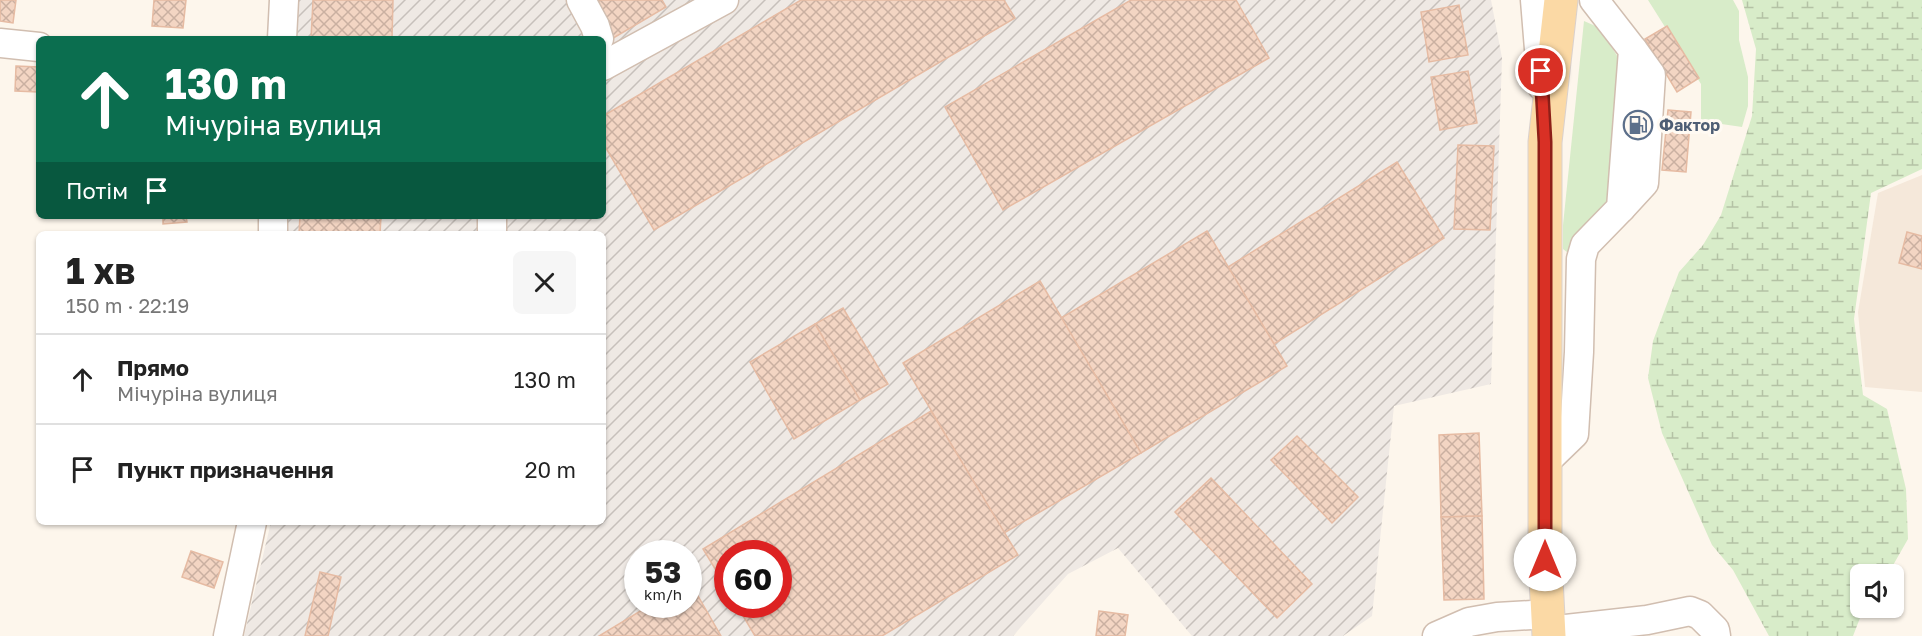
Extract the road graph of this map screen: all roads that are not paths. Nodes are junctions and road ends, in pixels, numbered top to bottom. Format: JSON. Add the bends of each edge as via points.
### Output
{"nodes":[{"id":1,"x":284,"y":0,"type":"edge"},
{"id":2,"x":581,"y":0,"type":"edge"},
{"id":3,"x":724,"y":0,"type":"edge"},
{"id":4,"x":1535,"y":0,"type":"edge"},
{"id":5,"x":1561,"y":0,"type":"edge"},
{"id":6,"x":1594,"y":0,"type":"edge"},
{"id":7,"x":282,"y":36,"type":"edge"},
{"id":8,"x":598,"y":36,"type":"edge"},
{"id":9,"x":0,"y":43,"type":"edge"},
{"id":10,"x":36,"y":47,"type":"edge"},
{"id":11,"x":606,"y":54,"type":"edge"},
{"id":12,"x":1545,"y":142,"type":"junction"},
{"id":13,"x":1545,"y":462,"type":"junction"},
{"id":14,"x":251,"y":525,"type":"edge"},
{"id":15,"x":1548,"y":627,"type":"edge"},
{"id":16,"x":228,"y":636,"type":"edge"},
{"id":17,"x":1437,"y":636,"type":"edge"},
{"id":18,"x":1716,"y":636,"type":"edge"}],
"edges":[{"from":1,"to":7,"type":"street"},
{"from":2,"to":8,"type":"street"},
{"from":3,"to":11,"type":"street"},
{"from":4,"to":12,"type":"street"},
{"from":5,"to":12,"type":"main road"},
{"from":6,"to":13,"type":"street","via":[[1651,75],[1644,183],[1585,245],[1581,259],[1574,434]]},
{"from":9,"to":10,"type":"street"},
{"from":12,"to":13,"type":"main road"},
{"from":13,"to":15,"type":"main road"},
{"from":14,"to":16,"type":"street"},
{"from":15,"to":17,"type":"street","via":[[1497,617],[1469,622]]},
{"from":15,"to":18,"type":"street","via":[[1647,620],[1690,611],[1700,615]]}]}
